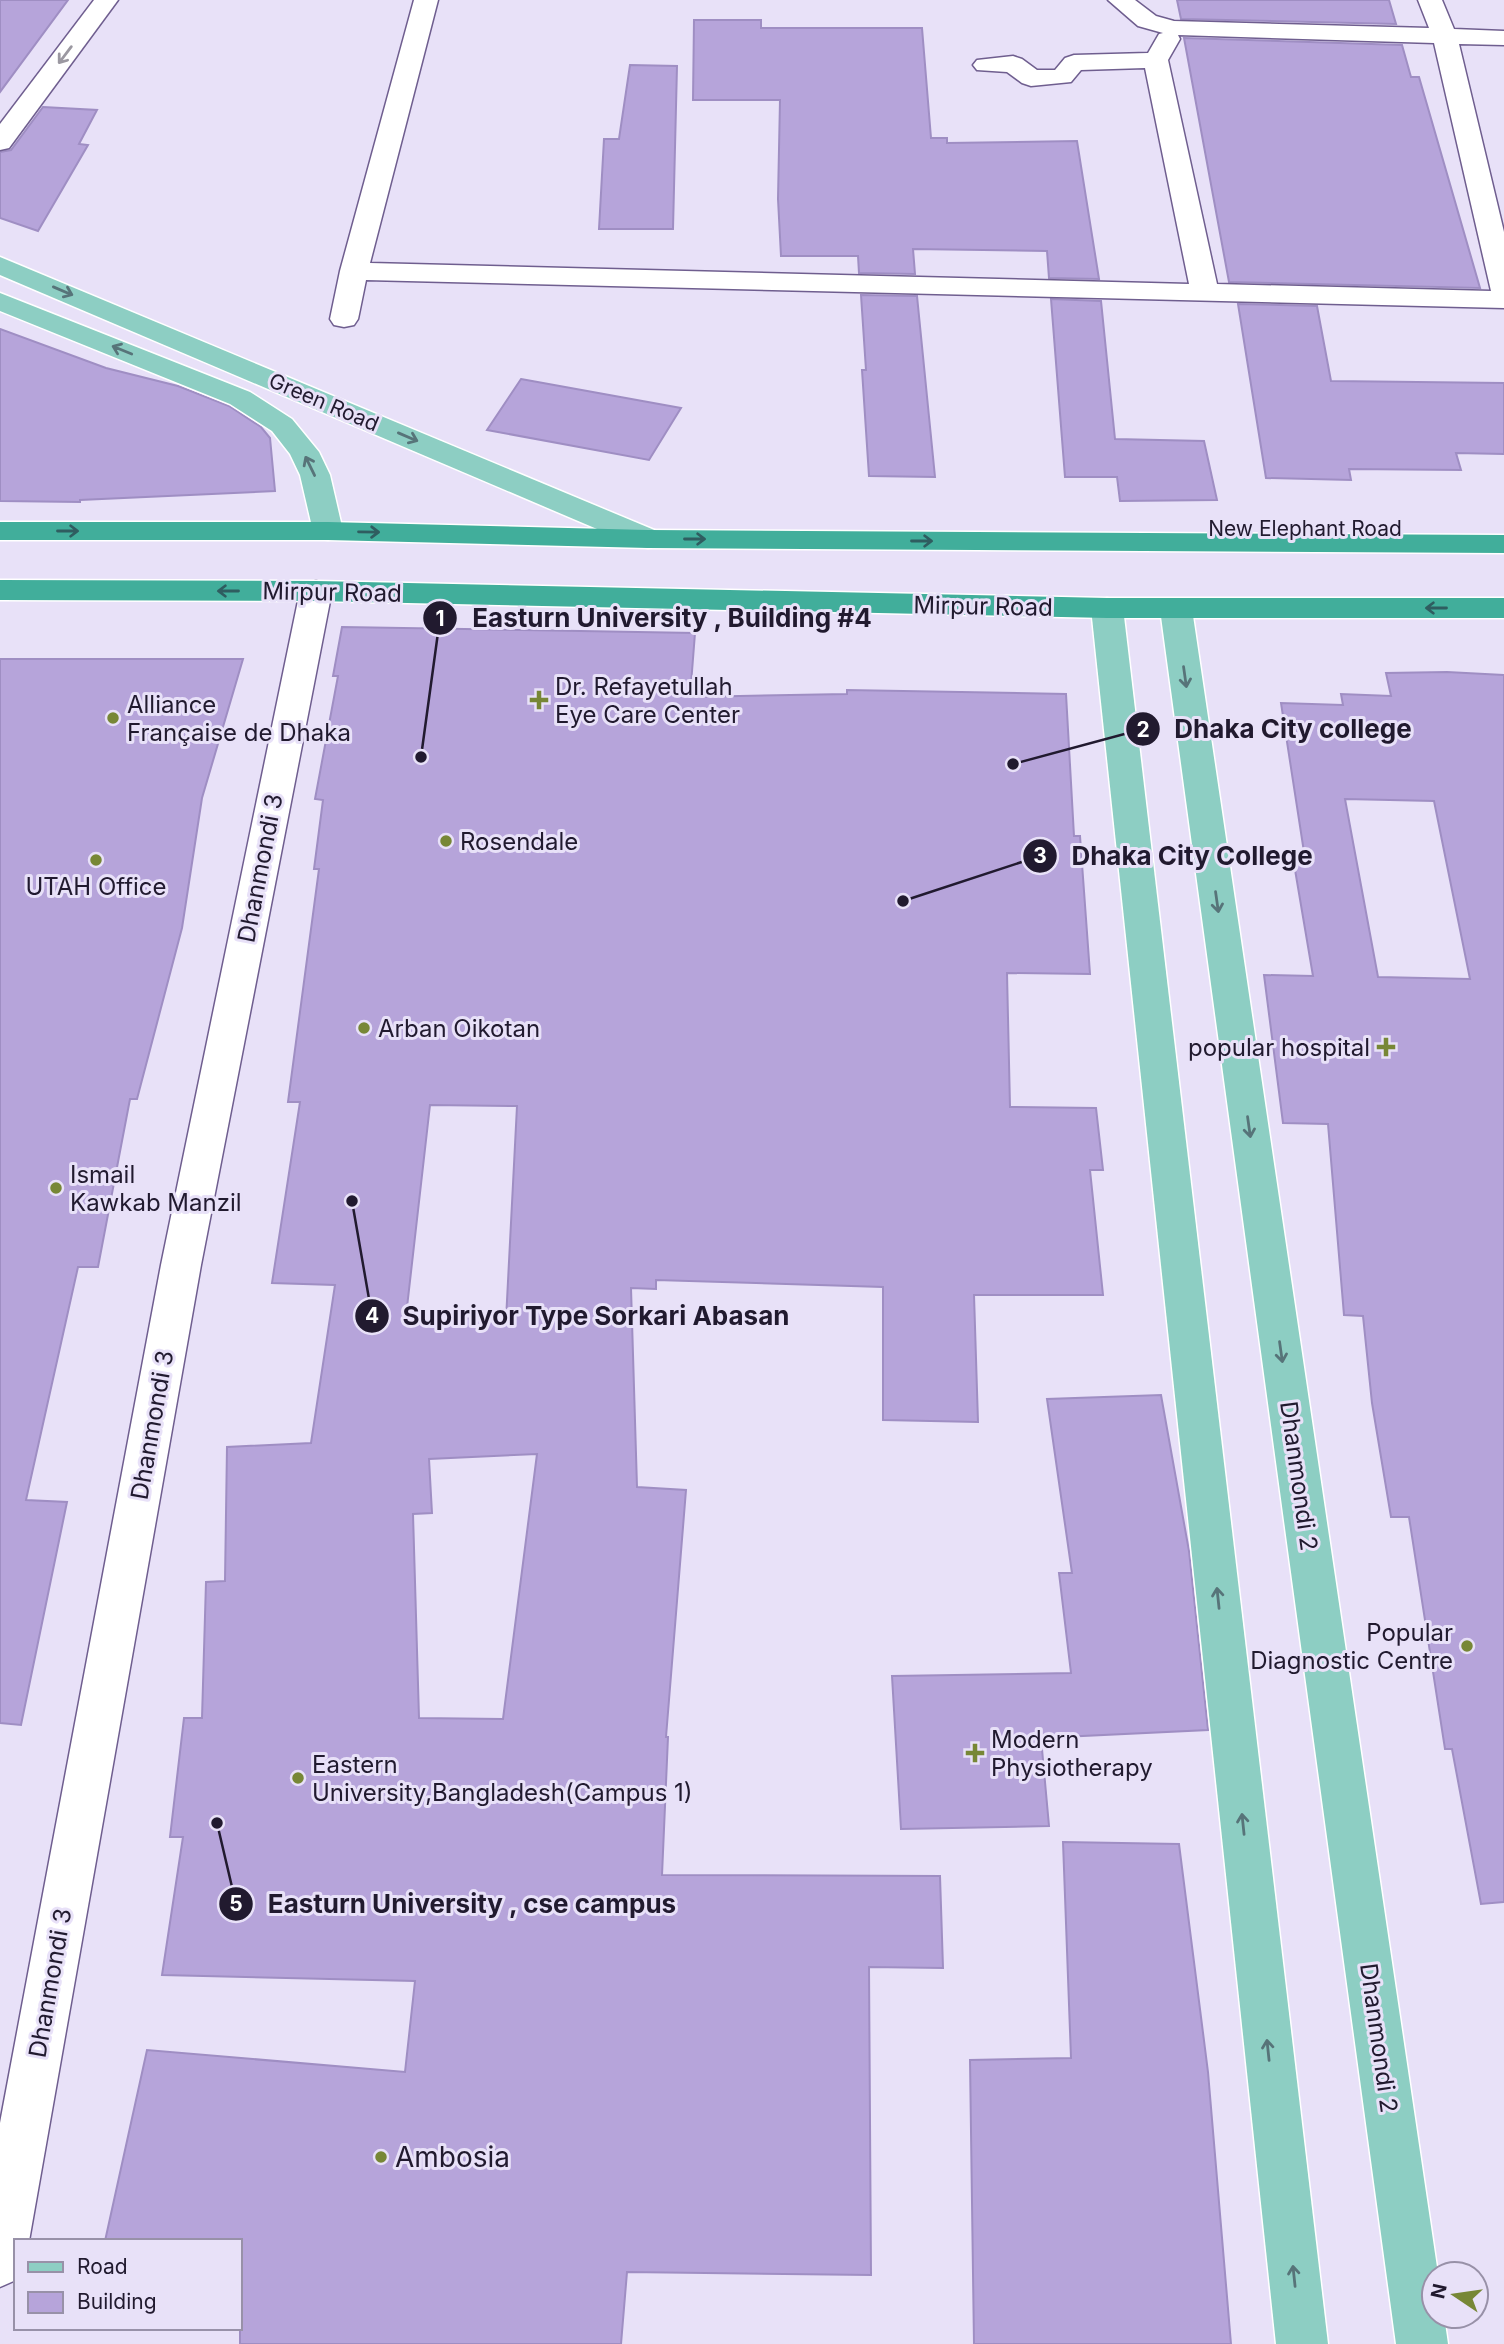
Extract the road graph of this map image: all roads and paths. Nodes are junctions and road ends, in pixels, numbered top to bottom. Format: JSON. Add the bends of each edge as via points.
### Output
{"nodes":[{"id":1,"x":106,"y":0,"type":"edge"},
{"id":2,"x":426,"y":0,"type":"edge"},
{"id":3,"x":1120,"y":0,"type":"edge"},
{"id":4,"x":1430,"y":0,"type":"edge"},
{"id":5,"x":1174,"y":28,"type":"junction"},
{"id":6,"x":1445,"y":37,"type":"junction"},
{"id":7,"x":1504,"y":38,"type":"edge"},
{"id":8,"x":1157,"y":60,"type":"junction"},
{"id":9,"x":986,"y":65,"type":"dead end"},
{"id":10,"x":0,"y":142,"type":"edge"},
{"id":11,"x":0,"y":265,"type":"edge"},
{"id":12,"x":354,"y":271,"type":"junction"},
{"id":13,"x":1504,"y":290,"type":"edge"},
{"id":14,"x":1205,"y":292,"type":"junction"},
{"id":15,"x":1504,"y":300,"type":"edge"},
{"id":16,"x":0,"y":301,"type":"edge"},
{"id":17,"x":344,"y":319,"type":"dead end"},
{"id":18,"x":1504,"y":529,"type":"edge"},
{"id":19,"x":0,"y":531,"type":"edge"},
{"id":20,"x":648,"y":538,"type":"junction"},
{"id":21,"x":1107,"y":542,"type":"junction"},
{"id":22,"x":1504,"y":544,"type":"edge"},
{"id":23,"x":322,"y":561,"type":"junction"},
{"id":24,"x":0,"y":590,"type":"edge"},
{"id":25,"x":1107,"y":608,"type":"junction"},
{"id":26,"x":1504,"y":608,"type":"edge"},
{"id":27,"x":1176,"y":609,"type":"junction"},
{"id":28,"x":0,"y":2261,"type":"edge"},
{"id":29,"x":1302,"y":2344,"type":"edge"},
{"id":30,"x":1422,"y":2344,"type":"edge"}],
"edges":[{"from":1,"to":10,"type":"street","one_way":true},
{"from":2,"to":12,"type":"street"},
{"from":3,"to":5,"type":"street","via":[[1147,21]]},
{"from":4,"to":6,"type":"street"},
{"from":5,"to":6,"type":"street"},
{"from":5,"to":8,"type":"street"},
{"from":6,"to":7,"type":"street"},
{"from":6,"to":13,"type":"street"},
{"from":8,"to":9,"type":"street","via":[[1074,63],[1062,77],[1031,78],[1013,64]]},
{"from":8,"to":14,"type":"street"},
{"from":11,"to":20,"type":"main road","name":"Green Road","one_way":true},
{"from":12,"to":14,"type":"street"},
{"from":12,"to":17,"type":"street"},
{"from":14,"to":15,"type":"street"},
{"from":23,"to":16,"type":"main road","name":"Green Road","one_way":true,"via":[[315,475],[282,425],[240,398]]},
{"from":18,"to":21,"type":"highway","name":"New Elephant Road","via":[[1191,528]]},
{"from":19,"to":23,"type":"highway","name":"Mirpur Road","one_way":true},
{"from":20,"to":21,"type":"highway","name":"Mirpur Road","one_way":true},
{"from":23,"to":20,"type":"highway","name":"Mirpur Road","one_way":true},
{"from":21,"to":22,"type":"highway","name":"Mirpur Road"},
{"from":23,"to":24,"type":"highway","name":"Mirpur Road","one_way":true},
{"from":23,"to":25,"type":"highway","name":"Mirpur Road"},
{"from":23,"to":28,"type":"street","name":"Dhanmondi 3","via":[[181,1265]]},
{"from":25,"to":27,"type":"highway","name":"Mirpur Road"},
{"from":29,"to":25,"type":"main road","one_way":true},
{"from":26,"to":27,"type":"highway","name":"Mirpur Road","one_way":true},
{"from":27,"to":30,"type":"main road","name":"Dhanmondi 2","one_way":true}]}
